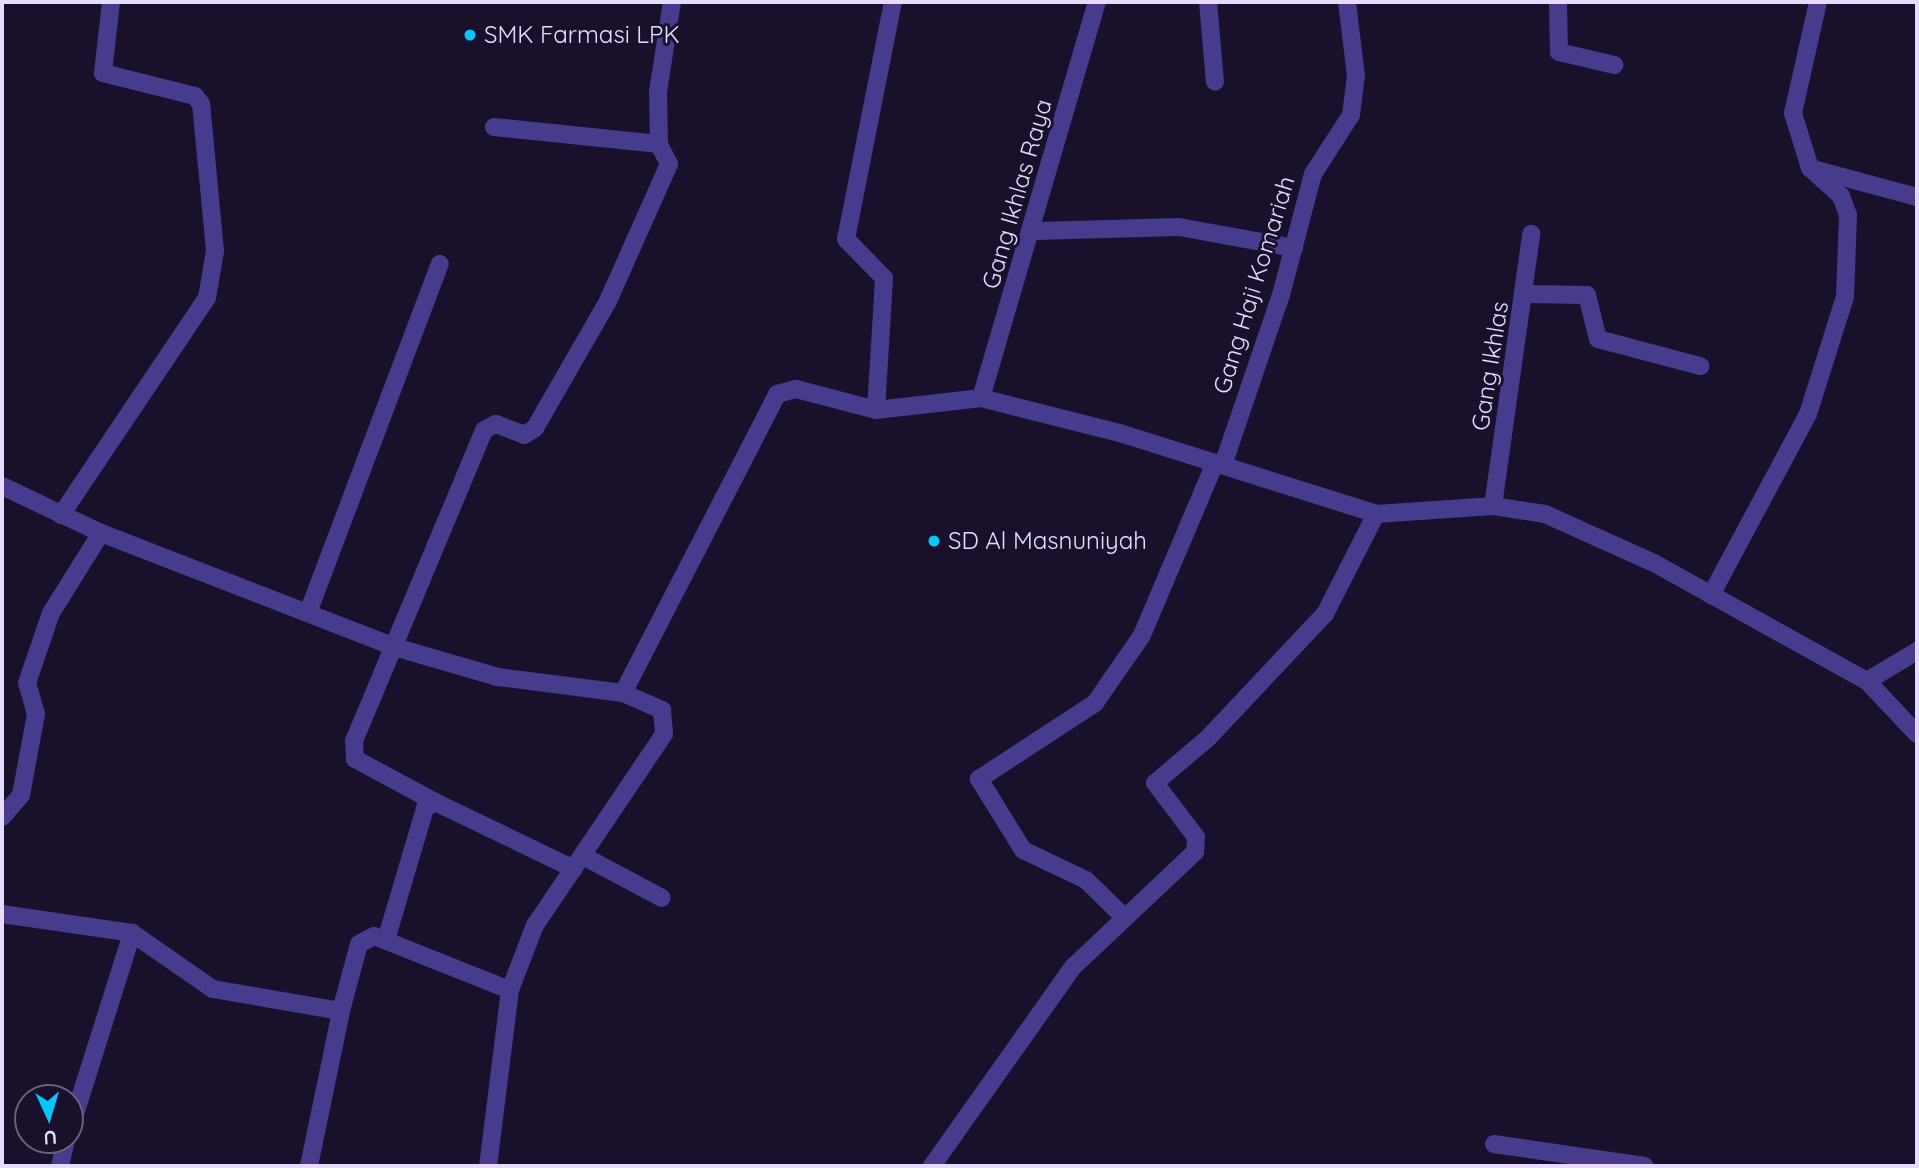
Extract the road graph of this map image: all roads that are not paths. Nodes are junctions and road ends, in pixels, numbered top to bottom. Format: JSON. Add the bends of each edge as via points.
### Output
{"nodes":[{"id":1,"x":111,"y":2,"type":"edge"},
{"id":2,"x":672,"y":2,"type":"edge"},
{"id":3,"x":893,"y":2,"type":"edge"},
{"id":4,"x":1097,"y":2,"type":"edge"},
{"id":5,"x":1208,"y":2,"type":"edge"},
{"id":6,"x":1347,"y":2,"type":"edge"},
{"id":7,"x":1558,"y":2,"type":"edge"},
{"id":8,"x":1818,"y":2,"type":"edge"},
{"id":9,"x":1614,"y":65,"type":"dead end"},
{"id":10,"x":1215,"y":82,"type":"dead end"},
{"id":11,"x":494,"y":127,"type":"dead end"},
{"id":12,"x":659,"y":144,"type":"junction"},
{"id":13,"x":1810,"y":168,"type":"junction"},
{"id":14,"x":1917,"y":197,"type":"edge"},
{"id":15,"x":1035,"y":231,"type":"junction"},
{"id":16,"x":1531,"y":233,"type":"dead end"},
{"id":17,"x":1294,"y":248,"type":"junction"},
{"id":18,"x":440,"y":264,"type":"dead end"},
{"id":19,"x":1527,"y":294,"type":"junction"},
{"id":20,"x":1700,"y":366,"type":"dead end"},
{"id":21,"x":981,"y":398,"type":"junction"},
{"id":22,"x":876,"y":410,"type":"junction"},
{"id":23,"x":1219,"y":464,"type":"junction"},
{"id":24,"x":2,"y":486,"type":"edge"},
{"id":25,"x":1493,"y":506,"type":"junction"},
{"id":26,"x":1377,"y":514,"type":"junction"},
{"id":27,"x":61,"y":515,"type":"junction"},
{"id":28,"x":101,"y":533,"type":"junction"},
{"id":29,"x":1711,"y":595,"type":"junction"},
{"id":30,"x":309,"y":610,"type":"junction"},
{"id":31,"x":398,"y":648,"type":"junction"},
{"id":32,"x":1917,"y":651,"type":"edge"},
{"id":33,"x":1869,"y":683,"type":"junction"},
{"id":34,"x":623,"y":693,"type":"junction"},
{"id":35,"x":1917,"y":734,"type":"edge"},
{"id":36,"x":435,"y":802,"type":"junction"},
{"id":37,"x":2,"y":817,"type":"edge"},
{"id":38,"x":579,"y":862,"type":"junction"},
{"id":39,"x":662,"y":898,"type":"dead end"},
{"id":40,"x":2,"y":914,"type":"edge"},
{"id":41,"x":1124,"y":917,"type":"junction"},
{"id":42,"x":132,"y":933,"type":"junction"},
{"id":43,"x":386,"y":940,"type":"junction"},
{"id":44,"x":510,"y":990,"type":"junction"},
{"id":45,"x":341,"y":1011,"type":"junction"},
{"id":46,"x":84,"y":1086,"type":"edge"},
{"id":47,"x":1494,"y":1144,"type":"dead end"},
{"id":48,"x":309,"y":1166,"type":"edge"},
{"id":49,"x":488,"y":1166,"type":"edge"},
{"id":50,"x":932,"y":1166,"type":"edge"},
{"id":51,"x":1644,"y":1166,"type":"edge"}],
"edges":[{"from":1,"to":27,"type":"street","via":[[103,73],[195,96],[201,104],[215,251],[207,298]]},
{"from":2,"to":12,"type":"street","via":[[658,92]]},
{"from":3,"to":22,"type":"street","via":[[846,239],[884,278]]},
{"from":4,"to":15,"type":"street","name":"Gang Ikhlas Raya"},
{"from":5,"to":10,"type":"street"},
{"from":6,"to":17,"type":"street","name":"Gang Haji Komariah","via":[[1356,76],[1351,115],[1312,174]]},
{"from":7,"to":9,"type":"street","via":[[1559,52]]},
{"from":8,"to":13,"type":"street","via":[[1793,113]]},
{"from":11,"to":12,"type":"street"},
{"from":12,"to":31,"type":"street","via":[[669,164],[608,301],[531,433],[496,424],[484,430]]},
{"from":13,"to":14,"type":"street"},
{"from":13,"to":29,"type":"street","via":[[1842,196],[1848,215],[1845,297],[1808,414]]},
{"from":15,"to":17,"type":"street","via":[[1179,227]]},
{"from":15,"to":21,"type":"street","name":"Gang Ikhlas Raya"},
{"from":16,"to":19,"type":"street","name":"Gang Ikhlas"},
{"from":17,"to":23,"type":"street","name":"Gang Haji Komariah"},
{"from":18,"to":30,"type":"street"},
{"from":19,"to":20,"type":"street","via":[[1587,295],[1598,339]]},
{"from":19,"to":25,"type":"street","name":"Gang Ikhlas"},
{"from":21,"to":22,"type":"street"},
{"from":21,"to":23,"type":"street"},
{"from":22,"to":34,"type":"street","via":[[800,390],[777,394]]},
{"from":23,"to":26,"type":"street"},
{"from":23,"to":41,"type":"street","name":"Gang Haji Komariah","via":[[1142,635],[1095,703],[979,779],[1023,850],[1086,880]]},
{"from":24,"to":27,"type":"street"},
{"from":25,"to":26,"type":"street"},
{"from":25,"to":29,"type":"street","via":[[1545,514]]},
{"from":26,"to":41,"type":"street","via":[[1325,614],[1208,738],[1155,783],[1198,847]]},
{"from":27,"to":28,"type":"street"},
{"from":28,"to":30,"type":"street"},
{"from":28,"to":37,"type":"street","via":[[51,613],[27,682],[36,715],[21,795]]},
{"from":29,"to":33,"type":"street"},
{"from":30,"to":31,"type":"street"},
{"from":31,"to":34,"type":"street","via":[[498,677]]},
{"from":31,"to":36,"type":"street","via":[[351,750],[355,759]]},
{"from":32,"to":33,"type":"street"},
{"from":33,"to":35,"type":"street"},
{"from":34,"to":38,"type":"street","via":[[662,710],[667,723]]},
{"from":36,"to":38,"type":"street"},
{"from":36,"to":43,"type":"street","via":[[425,808]]},
{"from":38,"to":39,"type":"street"},
{"from":38,"to":44,"type":"street","via":[[535,925]]},
{"from":40,"to":42,"type":"street"},
{"from":41,"to":50,"type":"street","via":[[1073,967]]},
{"from":42,"to":45,"type":"street","via":[[213,989]]},
{"from":42,"to":46,"type":"street"},
{"from":43,"to":44,"type":"street"},
{"from":43,"to":45,"type":"street","via":[[374,936],[359,944]]},
{"from":44,"to":49,"type":"street"},
{"from":45,"to":48,"type":"street"},
{"from":47,"to":51,"type":"street"}]}
